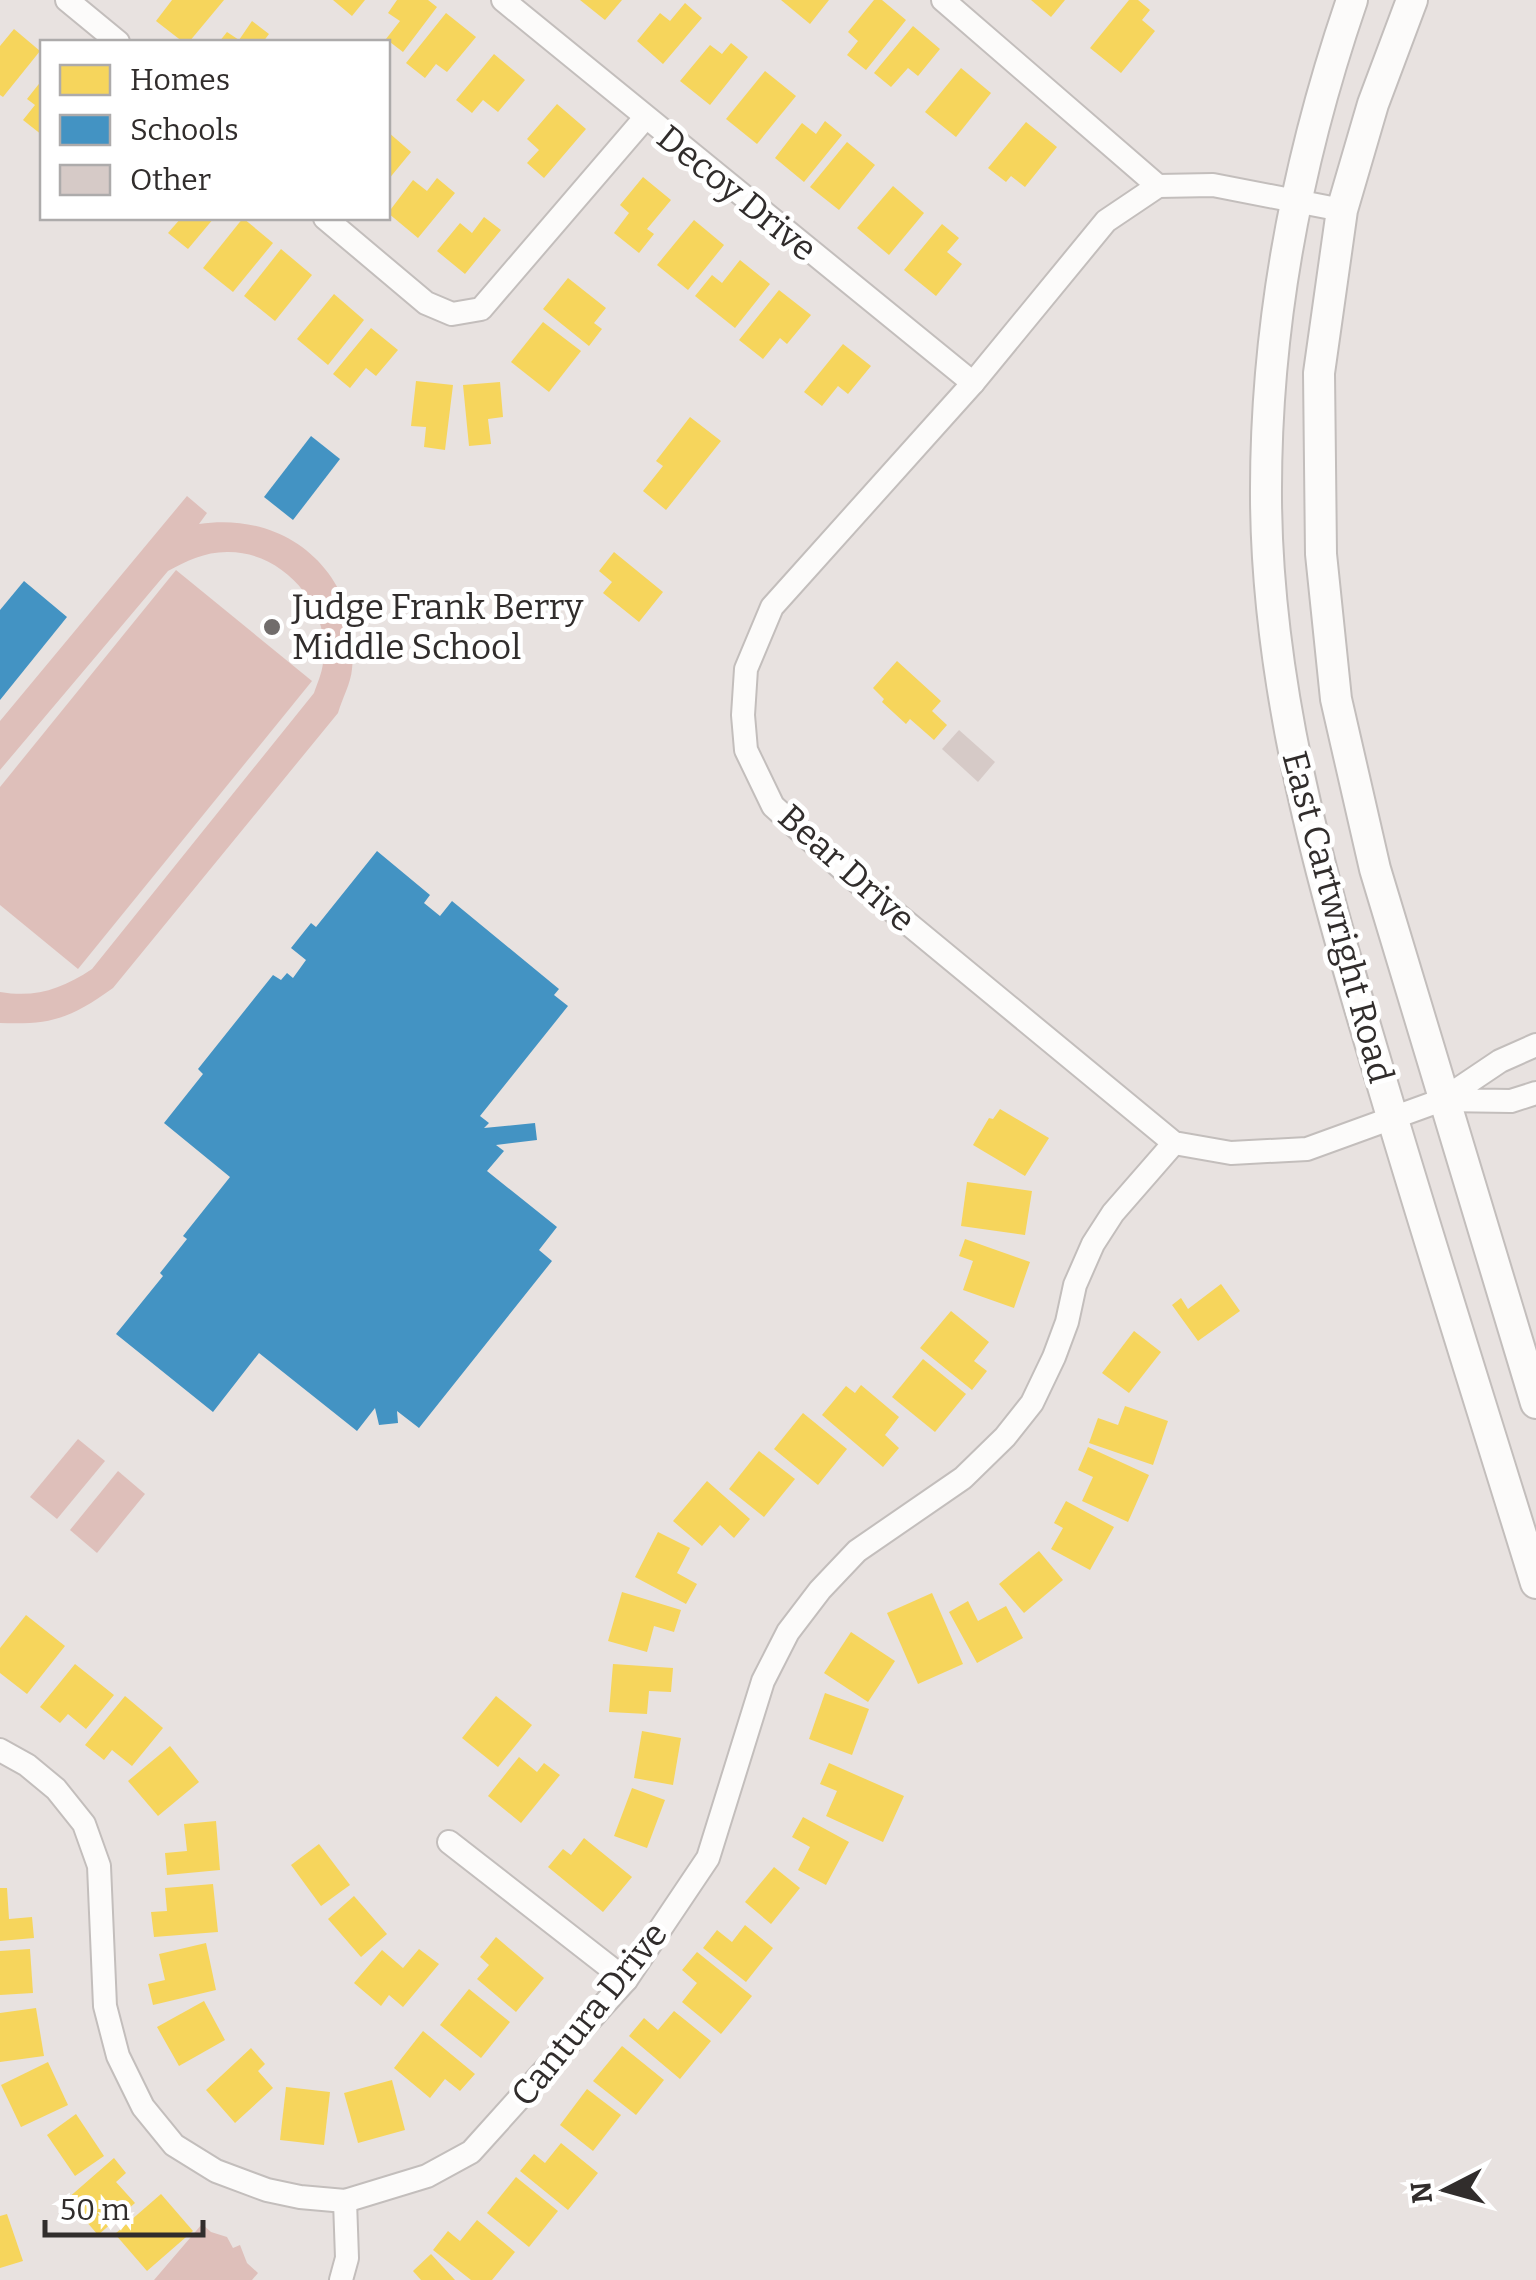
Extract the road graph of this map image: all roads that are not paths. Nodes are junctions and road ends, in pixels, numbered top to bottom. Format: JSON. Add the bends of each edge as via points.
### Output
{"nodes":[{"id":1,"x":68,"y":0,"type":"edge"},
{"id":2,"x":503,"y":0,"type":"edge"},
{"id":3,"x":943,"y":0,"type":"edge"},
{"id":4,"x":1352,"y":0,"type":"edge"},
{"id":5,"x":1412,"y":0,"type":"edge"},
{"id":6,"x":116,"y":40,"type":"edge"},
{"id":7,"x":645,"y":118,"type":"junction"},
{"id":8,"x":1158,"y":186,"type":"junction"},
{"id":9,"x":1296,"y":201,"type":"junction"},
{"id":10,"x":1342,"y":210,"type":"junction"},
{"id":11,"x":327,"y":220,"type":"edge"},
{"id":12,"x":973,"y":383,"type":"junction"},
{"id":13,"x":1536,"y":1045,"type":"edge"},
{"id":14,"x":1536,"y":1093,"type":"edge"},
{"id":15,"x":1442,"y":1100,"type":"junction"},
{"id":16,"x":1392,"y":1118,"type":"junction"},
{"id":17,"x":1174,"y":1143,"type":"junction"},
{"id":18,"x":1536,"y":1403,"type":"edge"},
{"id":19,"x":1536,"y":1583,"type":"edge"},
{"id":20,"x":0,"y":1750,"type":"edge"},
{"id":21,"x":448,"y":1842,"type":"dead end"},
{"id":22,"x":626,"y":1980,"type":"junction"},
{"id":23,"x":345,"y":2202,"type":"junction"},
{"id":24,"x":341,"y":2280,"type":"edge"}],
"edges":[{"from":1,"to":6,"type":"street"},
{"from":2,"to":7,"type":"street","name":"Decoy Drive"},
{"from":3,"to":8,"type":"street"},
{"from":4,"to":9,"type":"main road","name":"East Cartwright Road","via":[[1322,88]]},
{"from":5,"to":10,"type":"main road","name":"East Cartwright Road"},
{"from":7,"to":11,"type":"street","via":[[481,309],[452,314],[426,303]]},
{"from":7,"to":12,"type":"street","name":"Decoy Drive"},
{"from":8,"to":9,"type":"street","via":[[1212,185]]},
{"from":8,"to":12,"type":"street","name":"Bear Drive","via":[[1106,221]]},
{"from":9,"to":10,"type":"street"},
{"from":9,"to":16,"type":"main road","name":"East Cartwright Road","via":[[1271,382],[1266,499],[1273,620],[1294,761],[1325,893]]},
{"from":10,"to":15,"type":"main road","name":"East Cartwright Road","via":[[1319,373],[1321,554],[1336,699],[1374,869]]},
{"from":12,"to":17,"type":"street","name":"Bear Drive","via":[[772,606],[746,669],[746,750],[774,806],[848,874]]},
{"from":13,"to":15,"type":"street"},
{"from":14,"to":15,"type":"street","via":[[1511,1100]]},
{"from":15,"to":16,"type":"street","name":"Bear Drive"},
{"from":15,"to":18,"type":"main road","name":"East Cartwright Road"},
{"from":16,"to":17,"type":"street","name":"Bear Drive","via":[[1307,1148],[1231,1153]]},
{"from":16,"to":19,"type":"main road","name":"East Cartwright Road"},
{"from":17,"to":22,"type":"street","name":"Cantura Drive","via":[[1093,1244],[1054,1357],[1006,1437],[963,1478],[857,1551],[788,1632],[762,1681],[708,1858]]},
{"from":20,"to":23,"type":"street","name":"Cantura Drive","via":[[56,1789],[84,1824],[98,1866],[106,2006],[118,2056],[143,2107],[174,2144],[216,2170],[267,2190]]},
{"from":21,"to":22,"type":"street"},
{"from":22,"to":23,"type":"street","name":"Cantura Drive","via":[[470,2152],[427,2176]]},
{"from":23,"to":24,"type":"street"}]}
